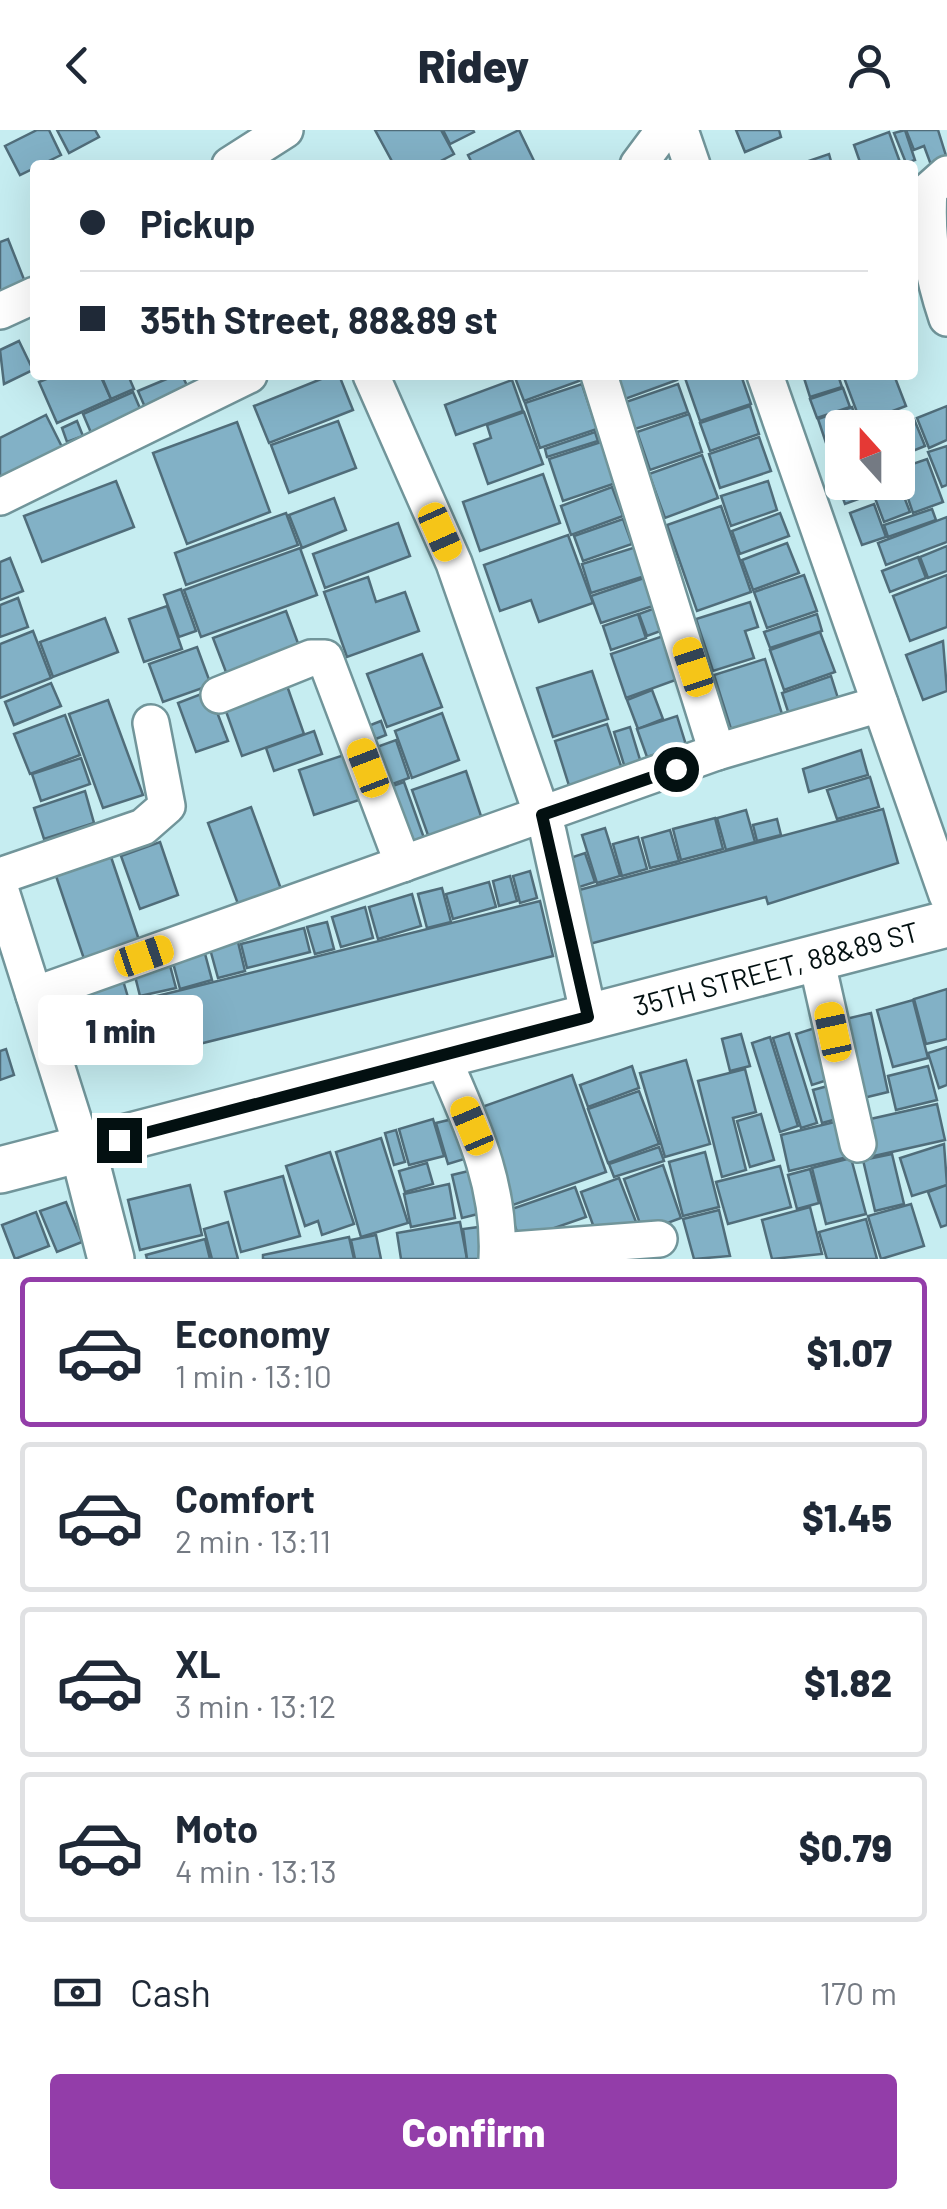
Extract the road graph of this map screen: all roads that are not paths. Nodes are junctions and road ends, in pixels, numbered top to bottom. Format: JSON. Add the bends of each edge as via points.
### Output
{"nodes":[{"id":1,"x":285,"y":130,"type":"edge"},
{"id":2,"x":664,"y":130,"type":"edge"},
{"id":3,"x":680,"y":130,"type":"edge"},
{"id":4,"x":238,"y":160,"type":"edge"},
{"id":5,"x":642,"y":160,"type":"edge"},
{"id":6,"x":690,"y":160,"type":"edge"},
{"id":7,"x":947,"y":174,"type":"edge"},
{"id":8,"x":30,"y":297,"type":"edge"},
{"id":9,"x":0,"y":312,"type":"edge"},
{"id":10,"x":947,"y":318,"type":"edge"},
{"id":11,"x":239,"y":380,"type":"edge"},
{"id":12,"x":374,"y":380,"type":"edge"},
{"id":13,"x":601,"y":380,"type":"edge"},
{"id":14,"x":767,"y":380,"type":"edge"},
{"id":15,"x":0,"y":497,"type":"edge"},
{"id":16,"x":220,"y":695,"type":"dead end"},
{"id":17,"x":880,"y":704,"type":"junction"},
{"id":18,"x":151,"y":724,"type":"dead end"},
{"id":19,"x":717,"y":752,"type":"junction"},
{"id":20,"x":542,"y":815,"type":"junction"},
{"id":21,"x":404,"y":864,"type":"junction"},
{"id":22,"x":0,"y":876,"type":"edge"},
{"id":23,"x":0,"y":888,"type":"edge"},
{"id":24,"x":947,"y":895,"type":"edge"},
{"id":25,"x":947,"y":924,"type":"edge"},
{"id":26,"x":816,"y":958,"type":"junction"},
{"id":27,"x":34,"y":995,"type":"junction"},
{"id":28,"x":588,"y":1017,"type":"junction"},
{"id":29,"x":442,"y":1056,"type":"junction"},
{"id":30,"x":858,"y":1144,"type":"dead end"},
{"id":31,"x":83,"y":1150,"type":"junction"},
{"id":32,"x":0,"y":1170,"type":"edge"},
{"id":33,"x":660,"y":1239,"type":"dead end"},
{"id":34,"x":497,"y":1255,"type":"edge"},
{"id":35,"x":111,"y":1259,"type":"edge"}],
"edges":[{"from":1,"to":4,"type":"street"},
{"from":2,"to":5,"type":"street"},
{"from":3,"to":6,"type":"street"},
{"from":7,"to":10,"type":"street","via":[[929,190],[926,227]]},
{"from":8,"to":9,"type":"street"},
{"from":11,"to":15,"type":"street"},
{"from":12,"to":20,"type":"street","via":[[454,563]]},
{"from":13,"to":19,"type":"street"},
{"from":14,"to":17,"type":"street"},
{"from":16,"to":21,"type":"street","via":[[325,658]]},
{"from":17,"to":19,"type":"street"},
{"from":17,"to":24,"type":"street"},
{"from":18,"to":22,"type":"street","via":[[163,814],[143,827]]},
{"from":19,"to":20,"type":"street"},
{"from":20,"to":21,"type":"street"},
{"from":20,"to":28,"type":"street"},
{"from":21,"to":27,"type":"street"},
{"from":23,"to":27,"type":"street"},
{"from":25,"to":26,"type":"main road","name":"35TH STREET, 88&89 ST"},
{"from":26,"to":28,"type":"main road","name":"35TH STREET, 88&89 ST"},
{"from":26,"to":30,"type":"street"},
{"from":27,"to":31,"type":"street"},
{"from":28,"to":29,"type":"main road","name":"35TH STREET, 88&89 ST"},
{"from":29,"to":31,"type":"main road","name":"35TH STREET, 88&89 ST"},
{"from":29,"to":34,"type":"street","via":[[487,1161],[498,1215]]},
{"from":31,"to":32,"type":"main road","name":"35TH STREET, 88&89 ST"},
{"from":31,"to":35,"type":"main road"},
{"from":33,"to":34,"type":"street"}]}
